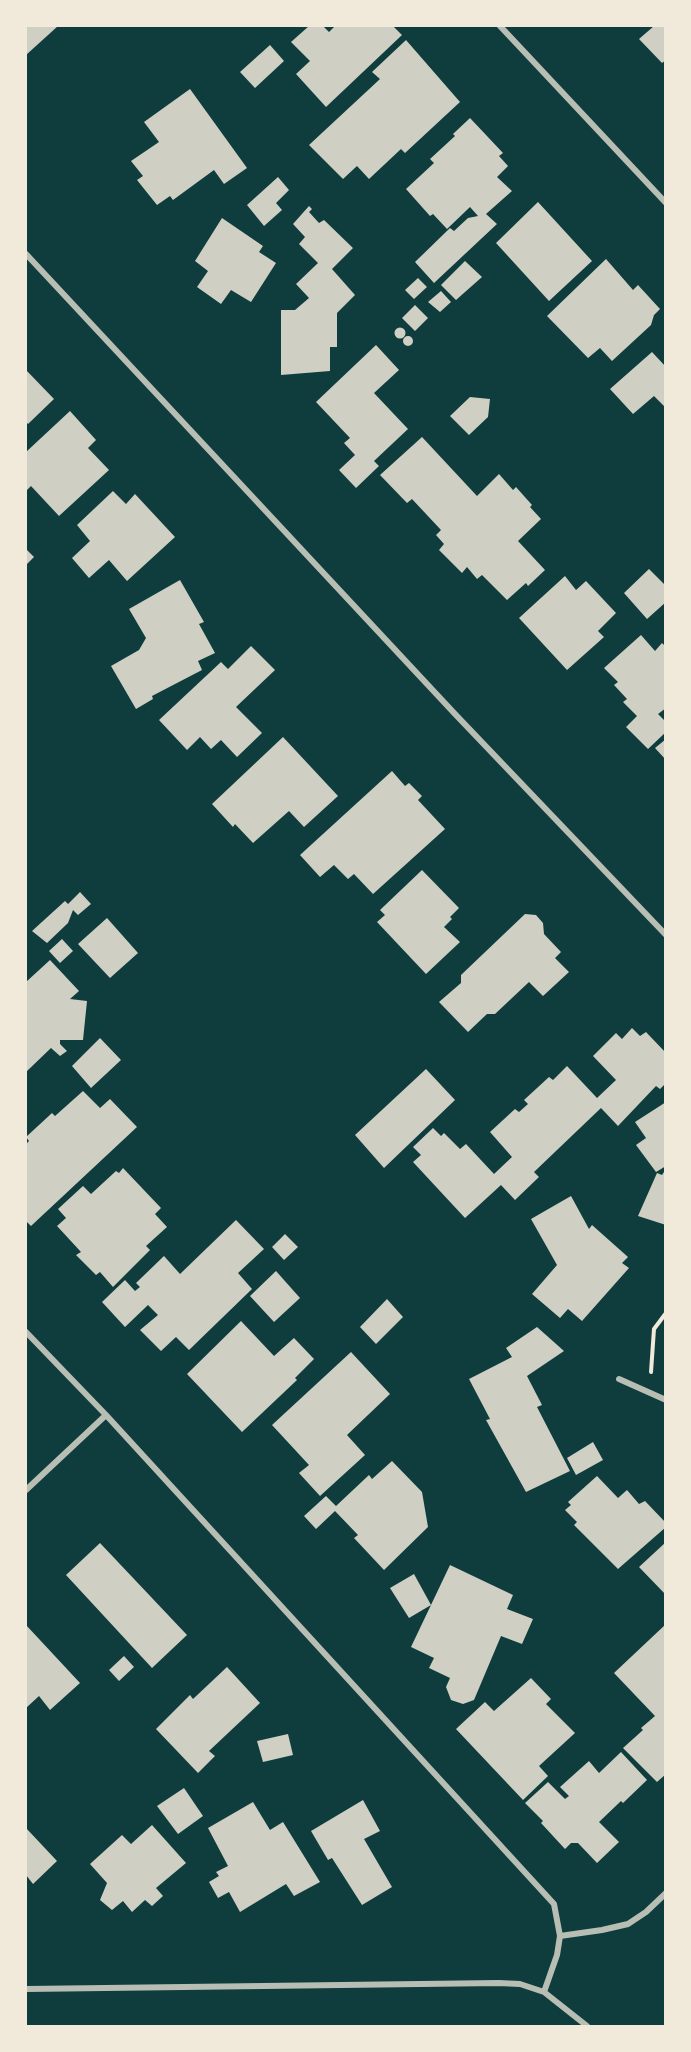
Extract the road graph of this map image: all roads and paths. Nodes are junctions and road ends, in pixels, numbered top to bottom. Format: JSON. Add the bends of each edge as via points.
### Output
{"nodes":[{"id":1,"x":500,"y":26,"type":"edge"},
{"id":2,"x":666,"y":203,"type":"edge"},
{"id":3,"x":26,"y":254,"type":"edge"},
{"id":4,"x":666,"y":935,"type":"edge"},
{"id":5,"x":666,"y":1313,"type":"edge"},
{"id":6,"x":26,"y":1332,"type":"edge"},
{"id":7,"x":619,"y":1379,"type":"dead end"},
{"id":8,"x":650,"y":1393,"type":"junction"},
{"id":9,"x":666,"y":1400,"type":"edge"},
{"id":10,"x":106,"y":1415,"type":"junction"},
{"id":11,"x":26,"y":1490,"type":"edge"},
{"id":12,"x":666,"y":1893,"type":"edge"},
{"id":13,"x":560,"y":1936,"type":"junction"},
{"id":14,"x":26,"y":1989,"type":"edge"},
{"id":15,"x":544,"y":1992,"type":"junction"},
{"id":16,"x":587,"y":2026,"type":"edge"}],
"edges":[{"from":1,"to":2,"type":"street"},
{"from":3,"to":4,"type":"street"},
{"from":5,"to":8,"type":"path","via":[[654,1329]]},
{"from":6,"to":10,"type":"street"},
{"from":7,"to":8,"type":"street"},
{"from":8,"to":9,"type":"street"},
{"from":10,"to":11,"type":"street"},
{"from":10,"to":13,"type":"street","via":[[554,1904]]},
{"from":12,"to":13,"type":"street","via":[[628,1924]]},
{"from":13,"to":15,"type":"street"},
{"from":14,"to":15,"type":"street","via":[[499,1983],[520,1984]]},
{"from":15,"to":16,"type":"street"}]}
